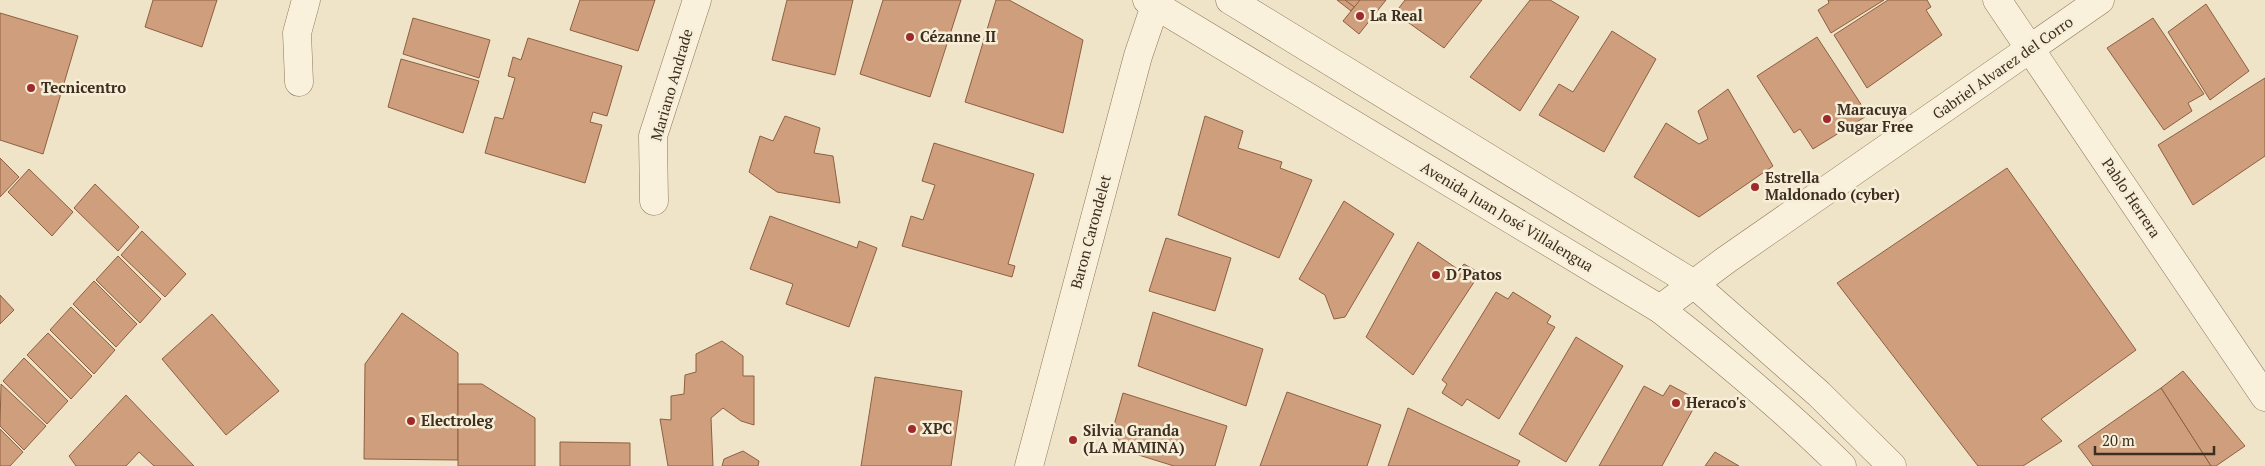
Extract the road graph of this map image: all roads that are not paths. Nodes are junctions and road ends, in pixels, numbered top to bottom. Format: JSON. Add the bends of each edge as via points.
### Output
{"nodes":[{"id":1,"x":306,"y":0,"type":"edge"},
{"id":2,"x":697,"y":0,"type":"edge"},
{"id":3,"x":1230,"y":0,"type":"edge"},
{"id":4,"x":1997,"y":0,"type":"edge"},
{"id":5,"x":2100,"y":0,"type":"edge"},
{"id":6,"x":1153,"y":2,"type":"edge"},
{"id":7,"x":2030,"y":49,"type":"junction"},
{"id":8,"x":299,"y":82,"type":"dead end"},
{"id":9,"x":654,"y":201,"type":"dead end"},
{"id":10,"x":1694,"y":284,"type":"junction"},
{"id":11,"x":1660,"y":309,"type":"junction"},
{"id":12,"x":2265,"y":397,"type":"edge"},
{"id":13,"x":1029,"y":466,"type":"edge"},
{"id":14,"x":1842,"y":466,"type":"edge"},
{"id":15,"x":1892,"y":466,"type":"edge"}],
"edges":[{"from":1,"to":8,"type":"street","via":[[297,33]]},
{"from":2,"to":9,"type":"street","name":"Mariano Andrade","via":[[653,136]]},
{"from":3,"to":10,"type":"street"},
{"from":4,"to":7,"type":"street","name":"Pablo Herrera"},
{"from":5,"to":7,"type":"street","name":"Gabriel Alvarez del Corro"},
{"from":6,"to":11,"type":"street","name":"Avenida Juan José Villalengua"},
{"from":6,"to":13,"type":"street","name":"Baron Carondelet"},
{"from":7,"to":10,"type":"street","name":"Gabriel Alvarez del Corro"},
{"from":7,"to":12,"type":"street","name":"Pablo Herrera"},
{"from":10,"to":11,"type":"street","name":"Gabriel Alvarez del Corro"},
{"from":10,"to":15,"type":"street","via":[[1819,394]]},
{"from":11,"to":14,"type":"street","name":"Avenida Juan José Villalengua","via":[[1725,360]]}]}
